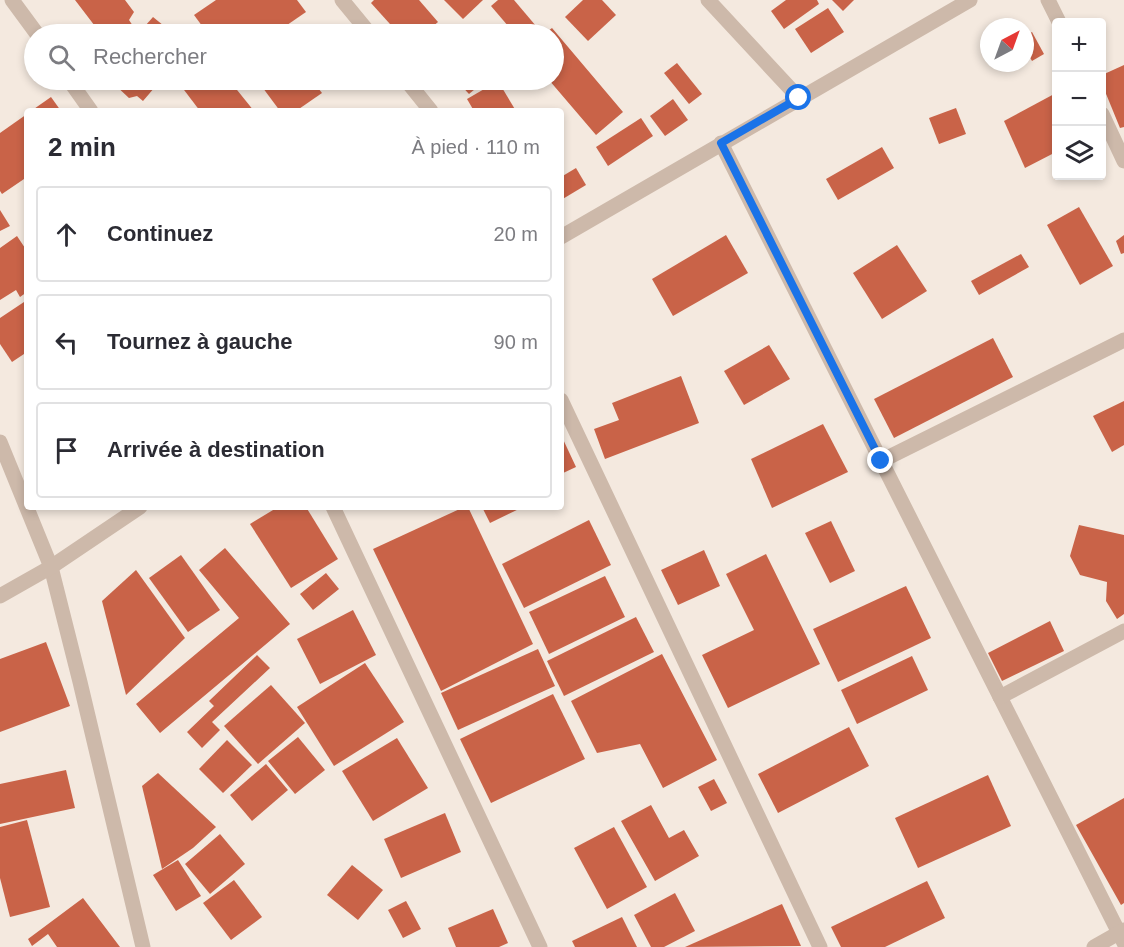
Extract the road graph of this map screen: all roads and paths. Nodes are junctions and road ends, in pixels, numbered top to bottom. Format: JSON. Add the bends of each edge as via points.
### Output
{"nodes":[{"id":1,"x":12,"y":0,"type":"edge"},
{"id":2,"x":342,"y":0,"type":"edge"},
{"id":3,"x":708,"y":0,"type":"edge"},
{"id":4,"x":970,"y":0,"type":"edge"},
{"id":5,"x":1048,"y":0,"type":"edge"},
{"id":6,"x":1057,"y":18,"type":"edge"},
{"id":7,"x":30,"y":24,"type":"edge"},
{"id":8,"x":362,"y":24,"type":"edge"},
{"id":9,"x":76,"y":90,"type":"edge"},
{"id":10,"x":414,"y":90,"type":"edge"},
{"id":11,"x":799,"y":98,"type":"junction"},
{"id":12,"x":89,"y":108,"type":"edge"},
{"id":13,"x":429,"y":108,"type":"edge"},
{"id":14,"x":1106,"y":124,"type":"edge"},
{"id":15,"x":721,"y":143,"type":"junction"},
{"id":16,"x":1124,"y":161,"type":"edge"},
{"id":17,"x":564,"y":235,"type":"edge"},
{"id":18,"x":1124,"y":340,"type":"edge"},
{"id":19,"x":564,"y":406,"type":"edge"},
{"id":20,"x":0,"y":442,"type":"edge"},
{"id":21,"x":881,"y":461,"type":"junction"},
{"id":22,"x":24,"y":501,"type":"edge"},
{"id":23,"x":28,"y":510,"type":"edge"},
{"id":24,"x":136,"y":510,"type":"edge"},
{"id":25,"x":334,"y":510,"type":"edge"},
{"id":26,"x":51,"y":567,"type":"junction"},
{"id":27,"x":0,"y":596,"type":"edge"},
{"id":28,"x":1124,"y":631,"type":"edge"},
{"id":29,"x":1000,"y":697,"type":"junction"},
{"id":30,"x":1122,"y":936,"type":"edge"},
{"id":31,"x":143,"y":947,"type":"edge"},
{"id":32,"x":540,"y":947,"type":"edge"},
{"id":33,"x":820,"y":947,"type":"edge"},
{"id":34,"x":1094,"y":947,"type":"edge"}],
"edges":[{"from":1,"to":7,"type":"street"},
{"from":2,"to":8,"type":"street"},
{"from":3,"to":11,"type":"street"},
{"from":4,"to":11,"type":"street"},
{"from":5,"to":6,"type":"street"},
{"from":9,"to":12,"type":"street"},
{"from":10,"to":13,"type":"street"},
{"from":11,"to":15,"type":"street"},
{"from":14,"to":16,"type":"street"},
{"from":15,"to":17,"type":"street"},
{"from":15,"to":21,"type":"street"},
{"from":18,"to":21,"type":"street"},
{"from":19,"to":33,"type":"street"},
{"from":20,"to":22,"type":"street"},
{"from":21,"to":29,"type":"street"},
{"from":23,"to":26,"type":"street"},
{"from":24,"to":26,"type":"street"},
{"from":25,"to":32,"type":"street"},
{"from":26,"to":27,"type":"street"},
{"from":26,"to":31,"type":"street"},
{"from":28,"to":29,"type":"street"},
{"from":29,"to":30,"type":"street"},
{"from":30,"to":34,"type":"street"}]}
